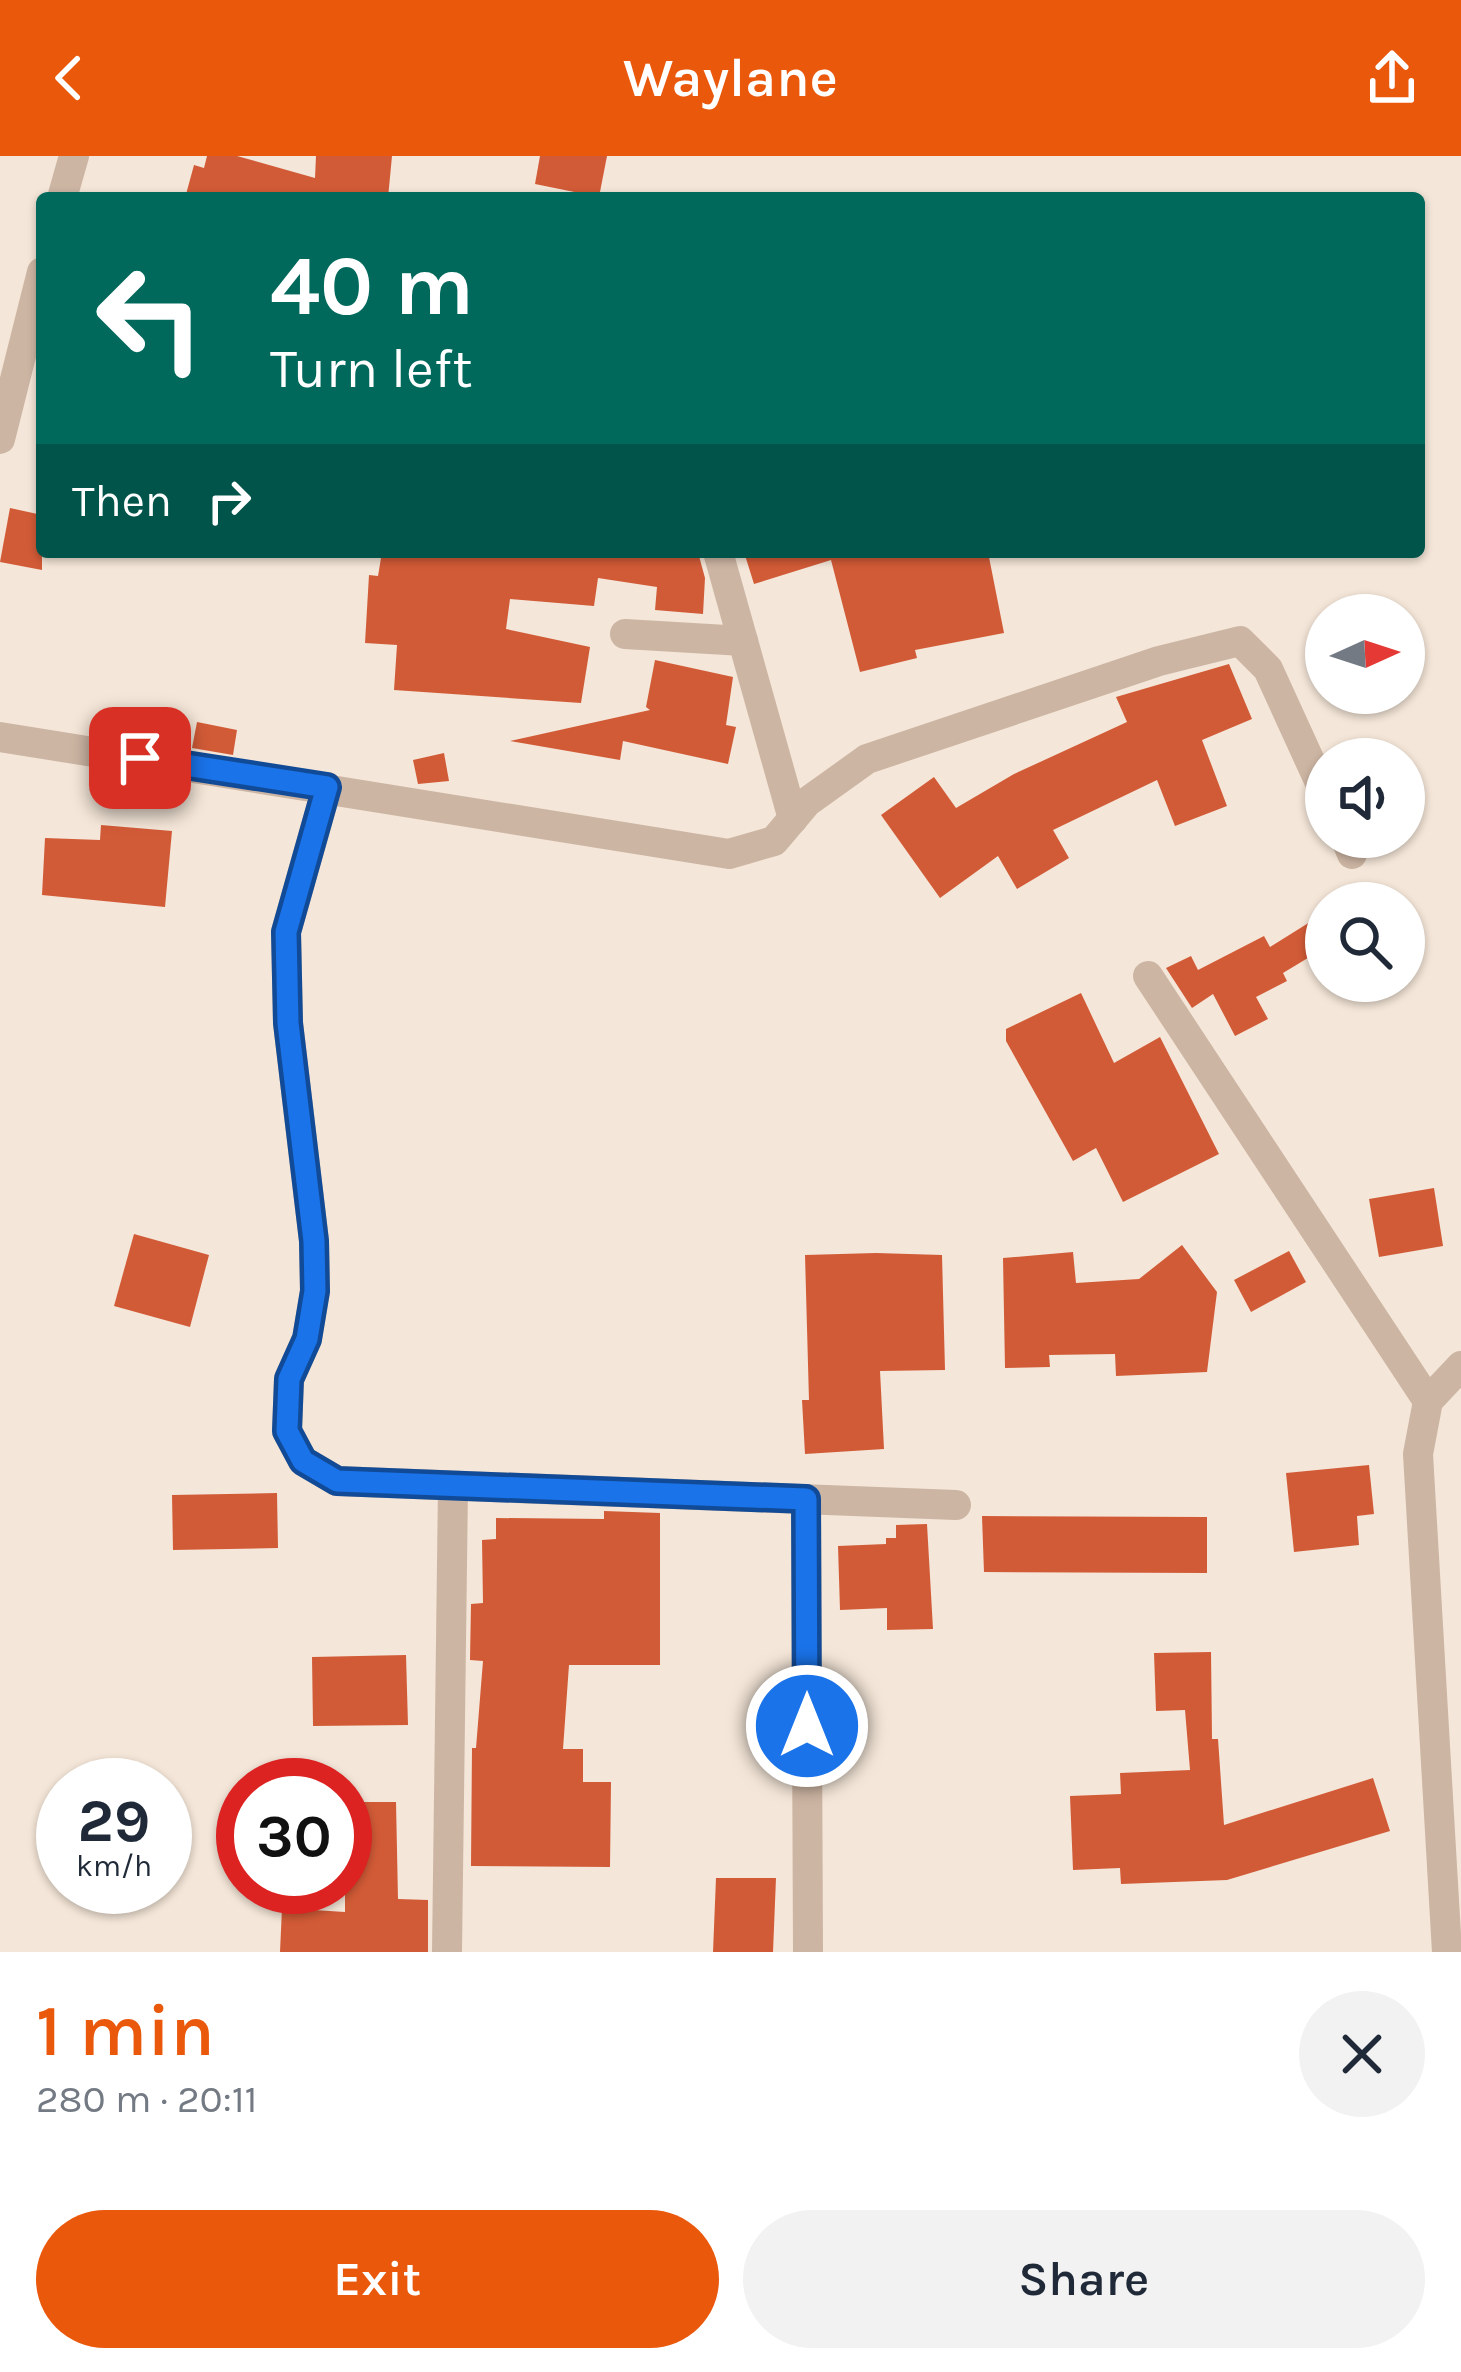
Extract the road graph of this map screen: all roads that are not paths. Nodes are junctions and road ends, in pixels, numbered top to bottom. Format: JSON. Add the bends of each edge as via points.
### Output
{"nodes":[{"id":1,"x":74,"y":156,"type":"edge"},
{"id":2,"x":64,"y":192,"type":"edge"},
{"id":3,"x":36,"y":296,"type":"edge"},
{"id":4,"x":0,"y":439,"type":"edge"},
{"id":5,"x":720,"y":558,"type":"edge"},
{"id":6,"x":625,"y":634,"type":"dead end"},
{"id":7,"x":743,"y":641,"type":"junction"},
{"id":8,"x":0,"y":737,"type":"edge"},
{"id":9,"x":1305,"y":750,"type":"edge"},
{"id":10,"x":327,"y":787,"type":"junction"},
{"id":11,"x":793,"y":819,"type":"junction"},
{"id":12,"x":1148,"y":976,"type":"dead end"},
{"id":13,"x":1461,"y":1366,"type":"edge"},
{"id":14,"x":1428,"y":1401,"type":"junction"},
{"id":15,"x":453,"y":1486,"type":"junction"},
{"id":16,"x":806,"y":1499,"type":"junction"},
{"id":17,"x":956,"y":1505,"type":"dead end"},
{"id":18,"x":447,"y":1952,"type":"edge"},
{"id":19,"x":808,"y":1952,"type":"edge"},
{"id":20,"x":1447,"y":1952,"type":"edge"}],
"edges":[{"from":1,"to":2,"type":"street"},
{"from":3,"to":4,"type":"street"},
{"from":5,"to":7,"type":"street"},
{"from":6,"to":7,"type":"street"},
{"from":7,"to":11,"type":"street"},
{"from":8,"to":10,"type":"street"},
{"from":9,"to":11,"type":"street","via":[[1268,669],[1240,641],[867,759]]},
{"from":10,"to":11,"type":"street","via":[[729,854],[774,841]]},
{"from":10,"to":15,"type":"street","via":[[286,932],[315,1291],[289,1379],[287,1431],[303,1461],[337,1481]]},
{"from":12,"to":14,"type":"street"},
{"from":13,"to":14,"type":"street"},
{"from":14,"to":20,"type":"street","via":[[1418,1454]]},
{"from":15,"to":16,"type":"street"},
{"from":15,"to":18,"type":"street"},
{"from":16,"to":17,"type":"street"},
{"from":16,"to":19,"type":"street"}]}
